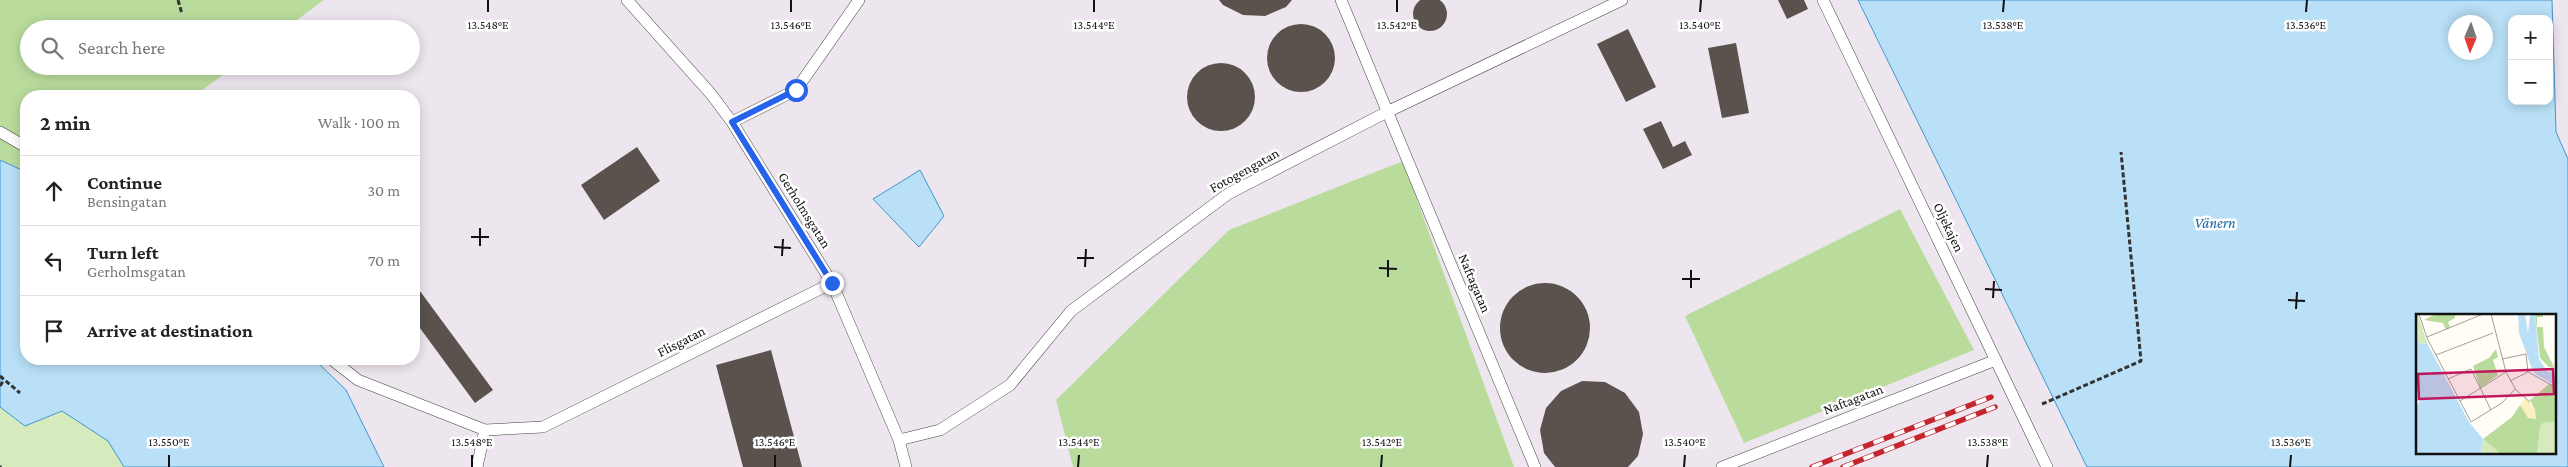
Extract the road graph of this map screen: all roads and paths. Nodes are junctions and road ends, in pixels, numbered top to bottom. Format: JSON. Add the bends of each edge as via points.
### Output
{"nodes":[{"id":1,"x":178,"y":0,"type":"edge"},
{"id":2,"x":626,"y":0,"type":"edge"},
{"id":3,"x":859,"y":0,"type":"edge"},
{"id":4,"x":1341,"y":0,"type":"edge"},
{"id":5,"x":1622,"y":0,"type":"edge"},
{"id":6,"x":1823,"y":0,"type":"edge"},
{"id":7,"x":182,"y":14,"type":"dead end"},
{"id":8,"x":1387,"y":112,"type":"junction"},
{"id":9,"x":732,"y":122,"type":"junction"},
{"id":10,"x":0,"y":132,"type":"edge"},
{"id":11,"x":20,"y":143,"type":"edge"},
{"id":12,"x":2121,"y":152,"type":"dead end"},
{"id":13,"x":832,"y":283,"type":"junction"},
{"id":14,"x":1996,"y":360,"type":"junction"},
{"id":15,"x":339,"y":365,"type":"edge"},
{"id":16,"x":0,"y":376,"type":"edge"},
{"id":17,"x":4,"y":380,"type":"junction"},
{"id":18,"x":0,"y":386,"type":"edge"},
{"id":19,"x":20,"y":393,"type":"dead end"},
{"id":20,"x":2042,"y":404,"type":"dead end"},
{"id":21,"x":485,"y":430,"type":"junction"},
{"id":22,"x":899,"y":440,"type":"junction"},
{"id":23,"x":477,"y":467,"type":"edge"},
{"id":24,"x":906,"y":467,"type":"edge"},
{"id":25,"x":1535,"y":467,"type":"edge"},
{"id":26,"x":1722,"y":467,"type":"edge"},
{"id":27,"x":2047,"y":467,"type":"edge"}],
"edges":[{"from":1,"to":7,"type":"path"},
{"from":2,"to":9,"type":"lane","name":"Gerholmsgatan"},
{"from":3,"to":9,"type":"lane","via":[[796,90]]},
{"from":4,"to":8,"type":"lane","name":"Naftagatan"},
{"from":5,"to":8,"type":"lane","name":"Fotogengatan"},
{"from":6,"to":14,"type":"lane","name":"Oljekajen"},
{"from":8,"to":22,"type":"lane","name":"Fotogengatan","via":[[1228,194],[1071,311],[1010,385],[940,430]]},
{"from":8,"to":25,"type":"lane","name":"Naftagatan"},
{"from":9,"to":13,"type":"lane","name":"Gerholmsgatan"},
{"from":10,"to":11,"type":"lane"},
{"from":12,"to":20,"type":"path","via":[[2141,361]]},
{"from":13,"to":21,"type":"lane","name":"Flisgatan","via":[[543,427]]},
{"from":13,"to":22,"type":"lane","name":"Gerholmsgatan"},
{"from":14,"to":26,"type":"lane","name":"Naftagatan"},
{"from":14,"to":27,"type":"lane","name":"Oljekajen"},
{"from":15,"to":21,"type":"lane","via":[[358,380]]},
{"from":16,"to":17,"type":"path"},
{"from":17,"to":18,"type":"path"},
{"from":17,"to":19,"type":"path"},
{"from":21,"to":23,"type":"lane"},
{"from":22,"to":24,"type":"lane","name":"Gerholmsgatan"}]}
